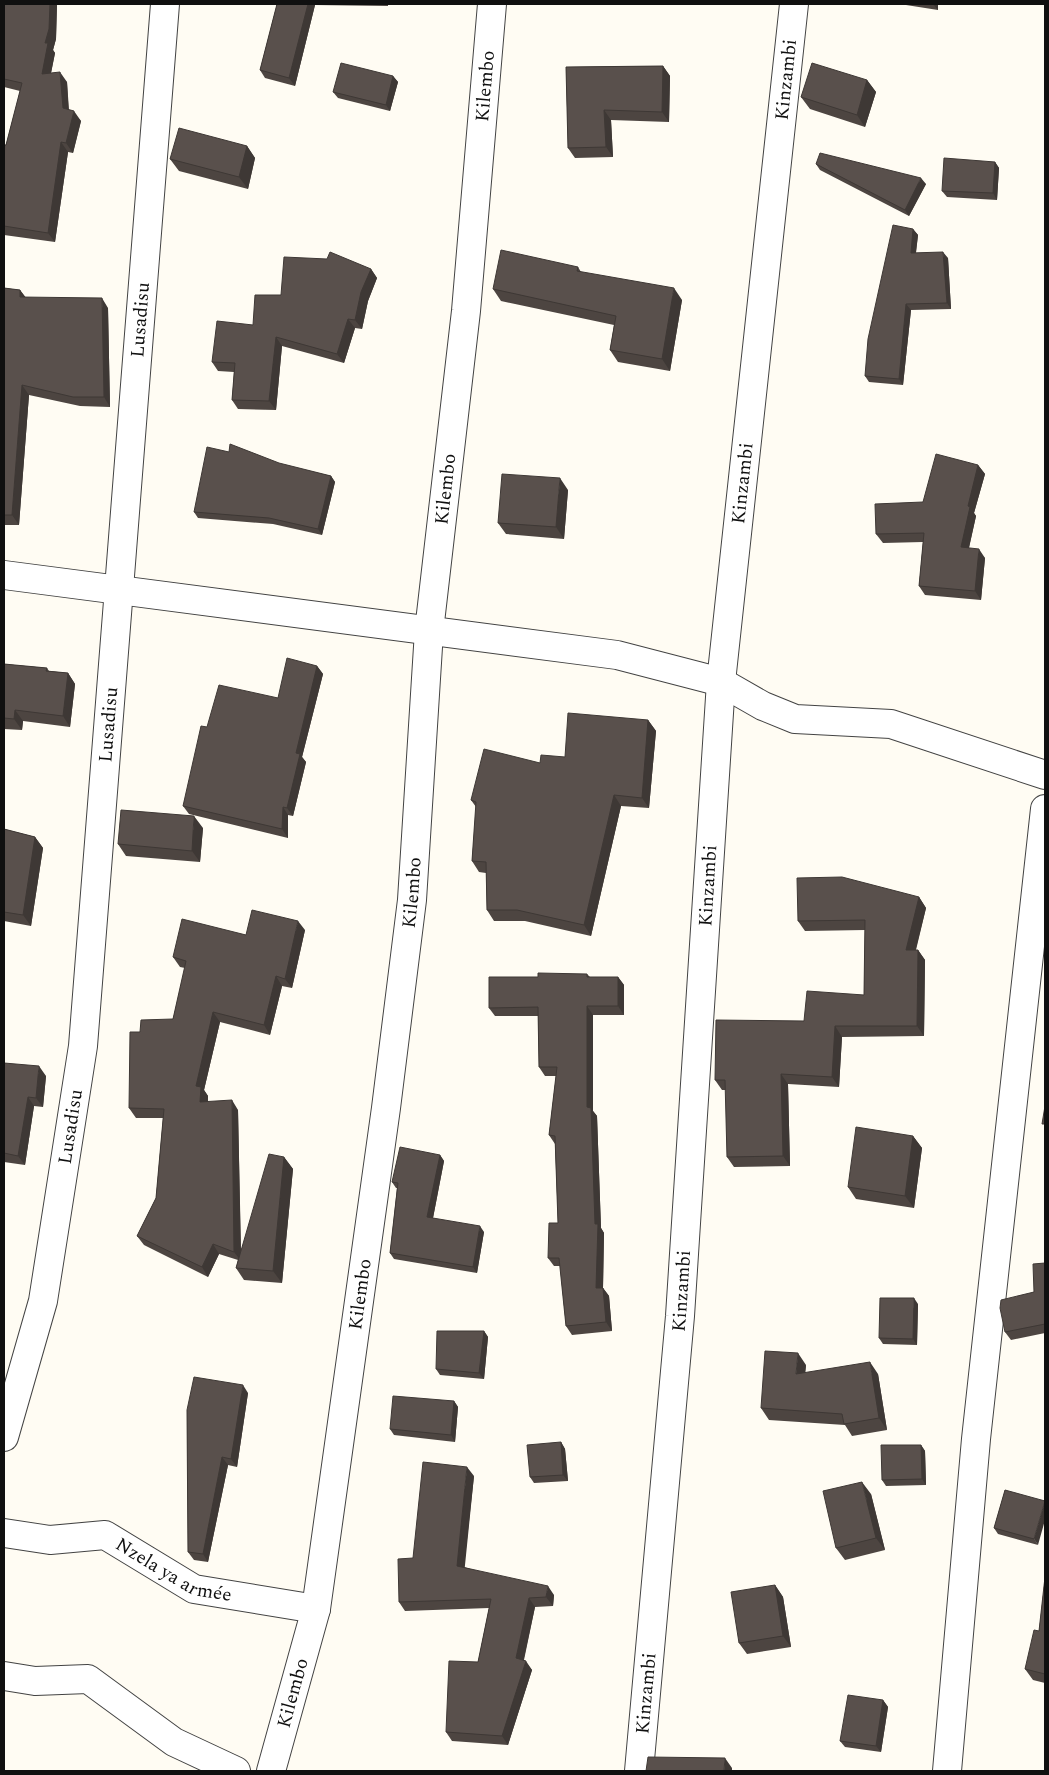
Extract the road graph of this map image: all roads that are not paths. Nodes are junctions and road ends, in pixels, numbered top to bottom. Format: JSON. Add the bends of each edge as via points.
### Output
{"nodes":[{"id":1,"x":165,"y":4,"type":"edge"},
{"id":2,"x":492,"y":4,"type":"edge"},
{"id":3,"x":794,"y":4,"type":"edge"},
{"id":4,"x":4,"y":575,"type":"edge"},
{"id":5,"x":120,"y":591,"type":"junction"},
{"id":6,"x":429,"y":630,"type":"junction"},
{"id":7,"x":721,"y":682,"type":"junction"},
{"id":8,"x":1045,"y":775,"type":"edge"},
{"id":9,"x":1045,"y":809,"type":"edge"},
{"id":10,"x":4,"y":1437,"type":"edge"},
{"id":11,"x":4,"y":1533,"type":"edge"},
{"id":12,"x":316,"y":1609,"type":"junction"},
{"id":13,"x":4,"y":1676,"type":"edge"},
{"id":14,"x":236,"y":1771,"type":"edge"},
{"id":15,"x":271,"y":1771,"type":"edge"},
{"id":16,"x":639,"y":1771,"type":"edge"},
{"id":17,"x":947,"y":1771,"type":"edge"}],
"edges":[{"from":1,"to":5,"type":"street","name":"Lusadisu"},
{"from":2,"to":6,"type":"street","name":"Kilembo","via":[[466,311]]},
{"from":3,"to":7,"type":"street","name":"Kinzambi"},
{"from":4,"to":5,"type":"street"},
{"from":5,"to":6,"type":"street"},
{"from":5,"to":10,"type":"street","name":"Lusadisu","via":[[83,1046],[43,1300]]},
{"from":6,"to":7,"type":"street","via":[[617,655]]},
{"from":6,"to":12,"type":"street","name":"Kilembo","via":[[412,900]]},
{"from":7,"to":8,"type":"street","via":[[763,706],[795,719],[891,724]]},
{"from":7,"to":16,"type":"street","name":"Kinzambi","via":[[680,1316]]},
{"from":9,"to":17,"type":"street","via":[[976,1439]]},
{"from":11,"to":12,"type":"street","name":"Nzela ya armée","via":[[50,1540],[105,1535],[194,1588]]},
{"from":12,"to":15,"type":"street","name":"Kilembo"},
{"from":13,"to":14,"type":"street","via":[[35,1681],[88,1679],[174,1742]]}]}
